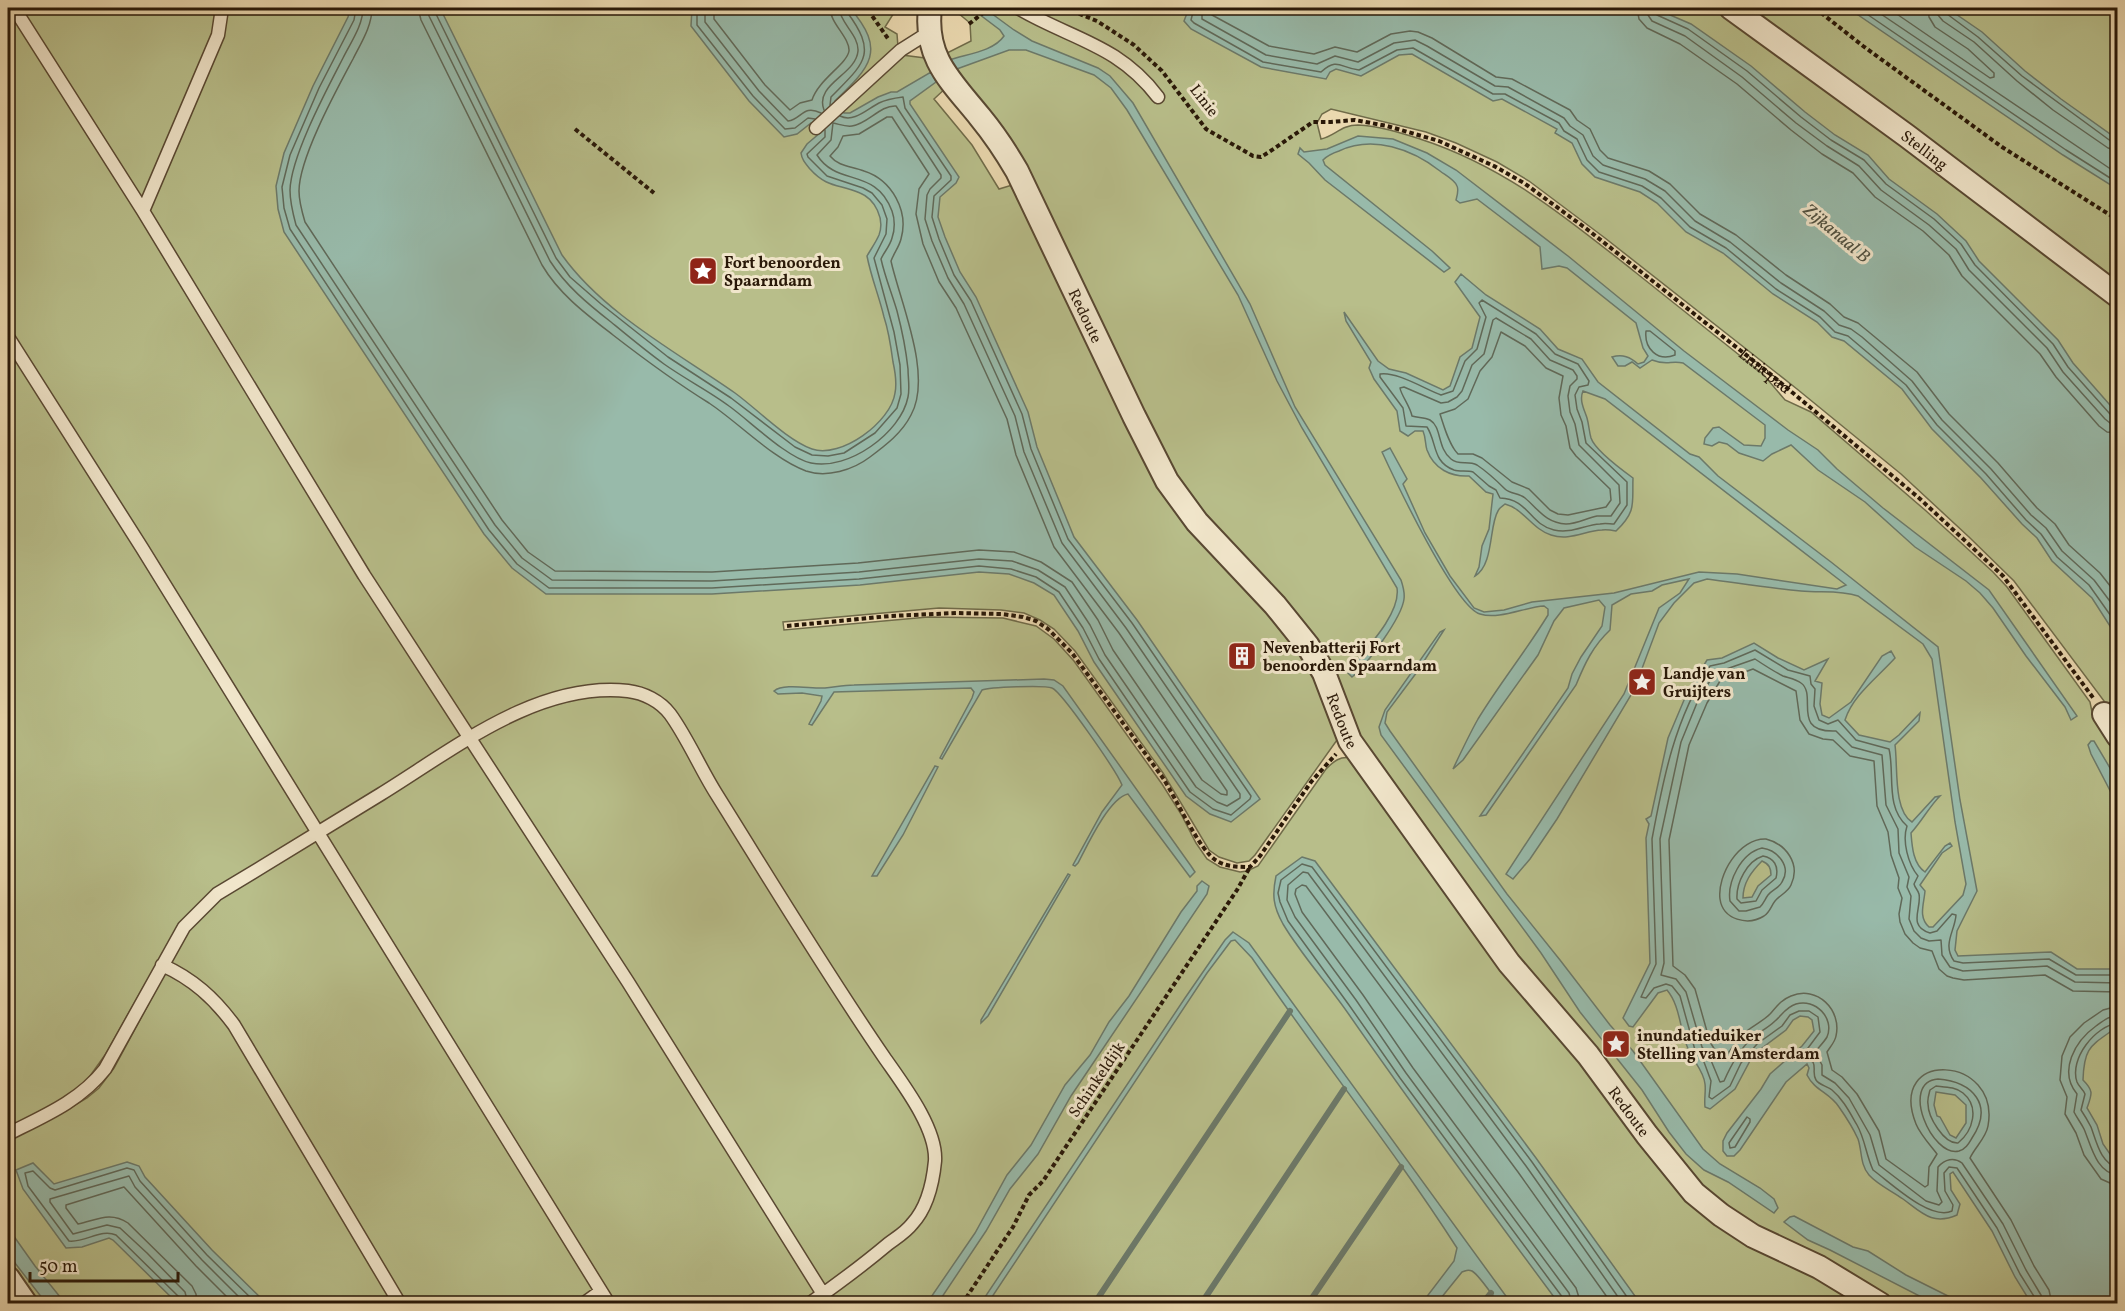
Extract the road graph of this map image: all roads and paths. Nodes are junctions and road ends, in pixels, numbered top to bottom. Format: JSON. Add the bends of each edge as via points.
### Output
{"nodes":[{"id":1,"x":14,"y":8,"type":"edge"},
{"id":2,"x":219,"y":8,"type":"edge"},
{"id":3,"x":930,"y":8,"type":"edge"},
{"id":4,"x":989,"y":8,"type":"edge"},
{"id":5,"x":1018,"y":8,"type":"edge"},
{"id":6,"x":1065,"y":8,"type":"edge"},
{"id":7,"x":1731,"y":8,"type":"edge"},
{"id":8,"x":1815,"y":8,"type":"edge"},
{"id":9,"x":868,"y":10,"type":"dead end"},
{"id":10,"x":969,"y":24,"type":"dead end"},
{"id":11,"x":930,"y":36,"type":"junction"},
{"id":12,"x":901,"y":50,"type":"junction"},
{"id":13,"x":1158,"y":97,"type":"dead end"},
{"id":14,"x":1331,"y":122,"type":"joint"},
{"id":15,"x":575,"y":129,"type":"dead end"},
{"id":16,"x":816,"y":129,"type":"dead end"},
{"id":17,"x":654,"y":192,"type":"dead end"},
{"id":18,"x":143,"y":211,"type":"junction"},
{"id":19,"x":2118,"y":220,"type":"edge"},
{"id":20,"x":2118,"y":296,"type":"edge"},
{"id":21,"x":8,"y":337,"type":"edge"},
{"id":22,"x":787,"y":626,"type":"dead end"},
{"id":23,"x":2104,"y":714,"type":"joint"},
{"id":24,"x":2118,"y":736,"type":"edge"},
{"id":25,"x":471,"y":738,"type":"junction"},
{"id":26,"x":1350,"y":741,"type":"junction"},
{"id":27,"x":318,"y":833,"type":"junction"},
{"id":28,"x":1250,"y":867,"type":"junction"},
{"id":29,"x":162,"y":965,"type":"junction"},
{"id":30,"x":8,"y":1134,"type":"edge"},
{"id":31,"x":8,"y":1278,"type":"edge"},
{"id":32,"x":602,"y":1291,"type":"junction"},
{"id":33,"x":823,"y":1294,"type":"junction"},
{"id":34,"x":26,"y":1304,"type":"edge"},
{"id":35,"x":400,"y":1304,"type":"edge"},
{"id":36,"x":584,"y":1304,"type":"edge"},
{"id":37,"x":609,"y":1304,"type":"edge"},
{"id":38,"x":809,"y":1304,"type":"edge"},
{"id":39,"x":962,"y":1304,"type":"edge"},
{"id":40,"x":1881,"y":1304,"type":"edge"}],
"edges":[{"from":1,"to":18,"type":"lane"},
{"from":2,"to":18,"type":"lane","via":[[218,35]]},
{"from":3,"to":11,"type":"street","name":"Redoute"},
{"from":4,"to":10,"type":"path"},
{"from":5,"to":13,"type":"lane","via":[[1107,51],[1135,72]]},
{"from":6,"to":14,"type":"path","name":"Linie","via":[[1104,26],[1146,54],[1206,129],[1253,156],[1261,157],[1313,122]]},
{"from":7,"to":20,"type":"street","name":"Stelling"},
{"from":8,"to":19,"type":"path","via":[[2002,147]]},
{"from":9,"to":12,"type":"path"},
{"from":11,"to":12,"type":"lane"},
{"from":11,"to":26,"type":"street","name":"Redoute","via":[[945,74],[1017,171],[1167,481],[1197,522],[1308,646],[1324,673]]},
{"from":12,"to":16,"type":"lane"},
{"from":14,"to":23,"type":"path","name":"Liniepad","via":[[1370,122],[1439,141],[1509,174],[1566,212],[1831,423],[1979,553],[2012,587]]},
{"from":15,"to":17,"type":"path"},
{"from":18,"to":25,"type":"lane","via":[[364,575]]},
{"from":21,"to":27,"type":"lane"},
{"from":22,"to":28,"type":"path","via":[[957,613],[1023,616],[1036,621],[1072,653],[1167,785],[1203,848],[1228,865]]},
{"from":23,"to":24,"type":"street"},
{"from":25,"to":27,"type":"lane"},
{"from":25,"to":33,"type":"lane"},
{"from":25,"to":33,"type":"lane","via":[[515,713],[557,697],[598,689],[632,691],[656,700],[670,714],[711,787],[900,1081],[933,1142],[932,1180],[914,1223]]},
{"from":26,"to":28,"type":"path","name":"Schinkeldijk","via":[[1321,768]]},
{"from":26,"to":40,"type":"street","name":"Redoute","via":[[1491,941],[1588,1055],[1683,1181],[1732,1222],[1842,1279]]},
{"from":27,"to":29,"type":"lane","via":[[217,894],[184,927]]},
{"from":27,"to":32,"type":"lane"},
{"from":28,"to":39,"type":"path","name":"Schinkeldijk","via":[[1043,1182],[1029,1196]]},
{"from":29,"to":30,"type":"lane","via":[[105,1070],[93,1084],[80,1096]]},
{"from":29,"to":35,"type":"lane","via":[[196,983],[234,1025]]},
{"from":31,"to":34,"type":"street"},
{"from":32,"to":36,"type":"lane"},
{"from":32,"to":37,"type":"lane"},
{"from":33,"to":38,"type":"lane"}]}
